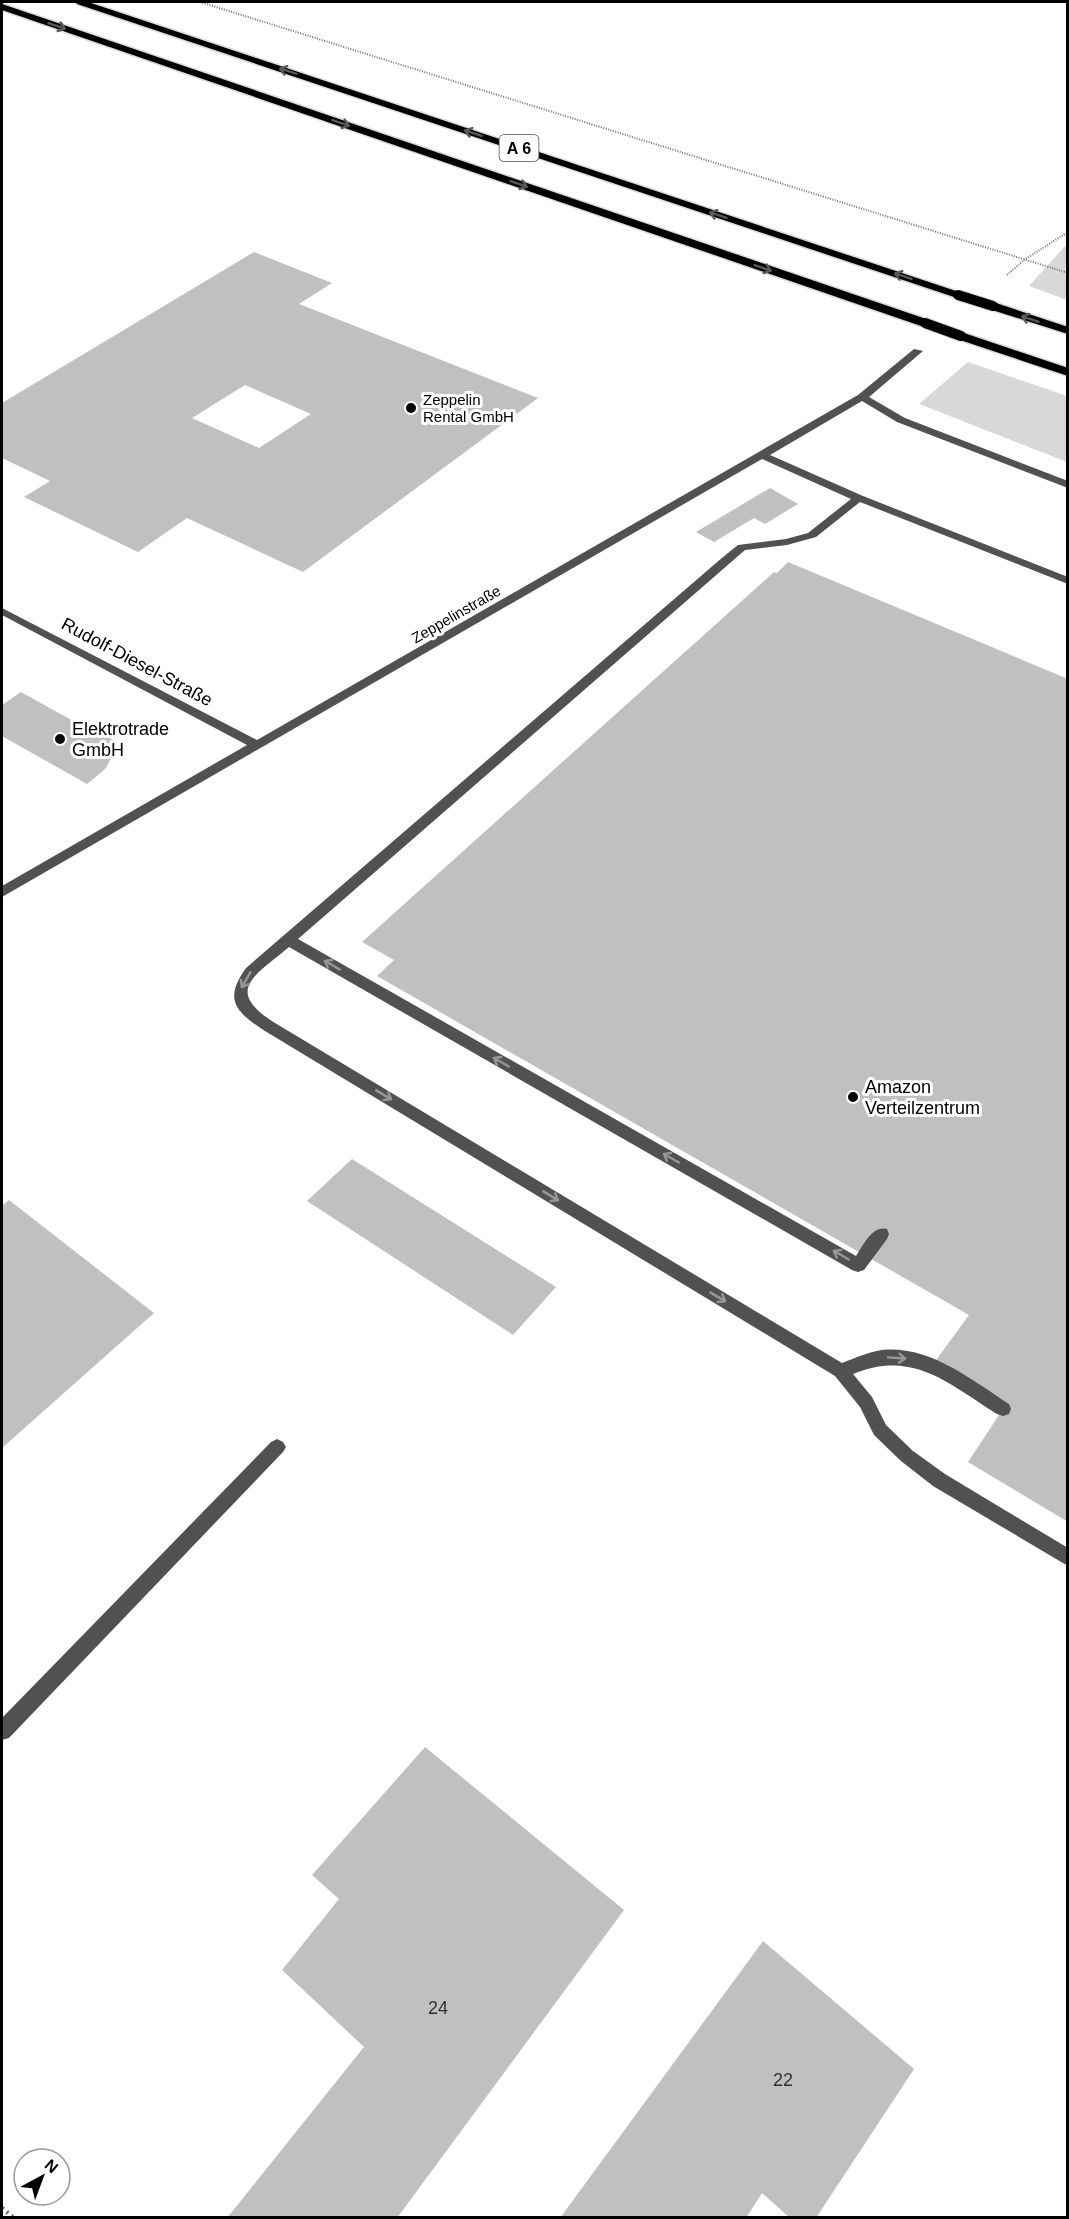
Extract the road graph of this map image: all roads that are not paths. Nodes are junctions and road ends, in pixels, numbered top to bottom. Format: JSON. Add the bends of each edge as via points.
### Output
{"nodes":[{"id":1,"x":80,"y":2,"type":"edge"},
{"id":2,"x":2,"y":7,"type":"edge"},
{"id":3,"x":1068,"y":331,"type":"edge"},
{"id":4,"x":918,"y":351,"type":"dead end"},
{"id":5,"x":1068,"y":372,"type":"edge"},
{"id":6,"x":862,"y":397,"type":"junction"},
{"id":7,"x":762,"y":455,"type":"junction"},
{"id":8,"x":1068,"y":485,"type":"edge"},
{"id":9,"x":859,"y":498,"type":"junction"},
{"id":10,"x":1068,"y":580,"type":"edge"},
{"id":11,"x":2,"y":611,"type":"edge"},
{"id":12,"x":257,"y":745,"type":"junction"},
{"id":13,"x":2,"y":892,"type":"edge"},
{"id":14,"x":288,"y":940,"type":"junction"},
{"id":15,"x":881,"y":1234,"type":"dead end"},
{"id":16,"x":841,"y":1371,"type":"junction"},
{"id":17,"x":1003,"y":1409,"type":"dead end"},
{"id":18,"x":277,"y":1447,"type":"dead end"},
{"id":19,"x":1068,"y":1558,"type":"edge"},
{"id":20,"x":2,"y":1731,"type":"edge"}],
"edges":[{"from":3,"to":1,"type":"highway","number":"A 6","one_way":true,"bridge":true},
{"from":2,"to":5,"type":"highway","number":"A 6","one_way":true,"bridge":true},
{"from":4,"to":6,"type":"street","name":"Zeppelinstraße"},
{"from":6,"to":7,"type":"street","name":"Zeppelinstraße"},
{"from":6,"to":8,"type":"street","via":[[901,420]]},
{"from":7,"to":9,"type":"street"},
{"from":7,"to":12,"type":"street","name":"Zeppelinstraße"},
{"from":9,"to":10,"type":"street"},
{"from":9,"to":14,"type":"street","via":[[812,535],[742,547]]},
{"from":11,"to":12,"type":"street","name":"Rudolf-Diesel-Straße"},
{"from":12,"to":13,"type":"street","name":"Zeppelinstraße"},
{"from":15,"to":14,"type":"street","one_way":true,"via":[[858,1265]]},
{"from":14,"to":16,"type":"street","one_way":true,"via":[[251,972],[242,986],[240,998],[246,1009]]},
{"from":16,"to":17,"type":"street","one_way":true,"via":[[872,1359],[910,1359],[950,1376]]},
{"from":16,"to":19,"type":"street","via":[[866,1402],[880,1430],[907,1456],[939,1480]]},
{"from":18,"to":20,"type":"street"}]}
